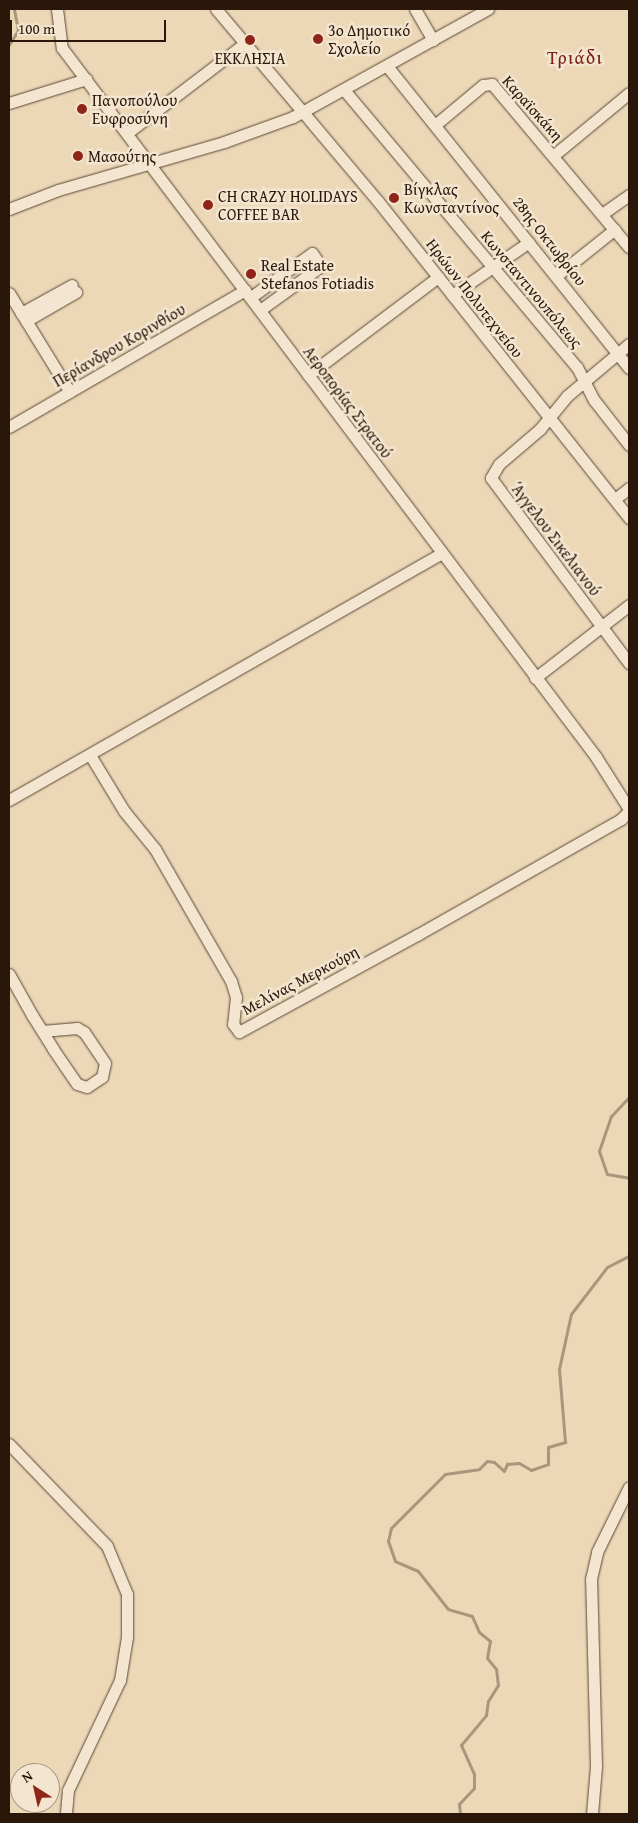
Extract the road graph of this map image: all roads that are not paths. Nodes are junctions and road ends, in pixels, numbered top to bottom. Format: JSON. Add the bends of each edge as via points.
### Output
{"nodes":[{"id":1,"x":57,"y":9,"type":"edge"},
{"id":2,"x":216,"y":9,"type":"edge"},
{"id":3,"x":415,"y":9,"type":"edge"},
{"id":4,"x":488,"y":9,"type":"edge"},
{"id":5,"x":433,"y":40,"type":"junction"},
{"id":6,"x":245,"y":42,"type":"junction"},
{"id":7,"x":387,"y":66,"type":"junction"},
{"id":8,"x":86,"y":79,"type":"junction"},
{"id":9,"x":345,"y":91,"type":"junction"},
{"id":10,"x":629,"y":92,"type":"edge"},
{"id":11,"x":9,"y":103,"type":"edge"},
{"id":12,"x":303,"y":113,"type":"junction"},
{"id":13,"x":435,"y":124,"type":"junction"},
{"id":14,"x":127,"y":134,"type":"junction"},
{"id":15,"x":554,"y":155,"type":"junction"},
{"id":16,"x":150,"y":165,"type":"junction"},
{"id":17,"x":629,"y":195,"type":"edge"},
{"id":18,"x":9,"y":209,"type":"edge"},
{"id":19,"x":602,"y":214,"type":"junction"},
{"id":20,"x":615,"y":229,"type":"junction"},
{"id":21,"x":529,"y":242,"type":"junction"},
{"id":22,"x":629,"y":247,"type":"edge"},
{"id":23,"x":492,"y":267,"type":"junction"},
{"id":24,"x":556,"y":276,"type":"junction"},
{"id":25,"x":438,"y":277,"type":"junction"},
{"id":26,"x":74,"y":289,"type":"dead end"},
{"id":27,"x":9,"y":293,"type":"edge"},
{"id":28,"x":248,"y":294,"type":"junction"},
{"id":29,"x":452,"y":295,"type":"junction"},
{"id":30,"x":260,"y":310,"type":"junction"},
{"id":31,"x":24,"y":317,"type":"junction"},
{"id":32,"x":629,"y":344,"type":"edge"},
{"id":33,"x":617,"y":353,"type":"junction"},
{"id":34,"x":629,"y":368,"type":"edge"},
{"id":35,"x":308,"y":375,"type":"junction"},
{"id":36,"x":584,"y":380,"type":"junction"},
{"id":37,"x":70,"y":392,"type":"junction"},
{"id":38,"x":549,"y":418,"type":"junction"},
{"id":39,"x":9,"y":427,"type":"edge"},
{"id":40,"x":629,"y":445,"type":"edge"},
{"id":41,"x":629,"y":488,"type":"edge"},
{"id":42,"x":615,"y":499,"type":"junction"},
{"id":43,"x":629,"y":518,"type":"edge"},
{"id":44,"x":442,"y":553,"type":"junction"},
{"id":45,"x":629,"y":605,"type":"edge"},
{"id":46,"x":601,"y":626,"type":"junction"},
{"id":47,"x":629,"y":663,"type":"edge"},
{"id":48,"x":535,"y":678,"type":"junction"},
{"id":49,"x":90,"y":755,"type":"junction"},
{"id":50,"x":9,"y":800,"type":"edge"},
{"id":51,"x":629,"y":810,"type":"edge"},
{"id":52,"x":9,"y":974,"type":"edge"},
{"id":53,"x":42,"y":1031,"type":"junction"},
{"id":54,"x":9,"y":1444,"type":"edge"},
{"id":55,"x":629,"y":1487,"type":"edge"},
{"id":56,"x":66,"y":1814,"type":"edge"},
{"id":57,"x":592,"y":1814,"type":"edge"}],
"edges":[{"from":1,"to":8,"type":"street","name":"Αεροπορίας Στρατού","via":[[62,48]]},
{"from":2,"to":6,"type":"street","name":"Ηρώων Πολυτεχνείου"},
{"from":3,"to":5,"type":"street"},
{"from":4,"to":5,"type":"street"},
{"from":5,"to":7,"type":"street"},
{"from":6,"to":12,"type":"street","name":"Ηρώων Πολυτεχνείου"},
{"from":6,"to":14,"type":"street"},
{"from":7,"to":9,"type":"street"},
{"from":7,"to":13,"type":"street","name":"28ης Οκτωβρίου"},
{"from":8,"to":11,"type":"street"},
{"from":8,"to":14,"type":"street","name":"Αεροπορίας Στρατού"},
{"from":9,"to":12,"type":"street"},
{"from":9,"to":23,"type":"street","name":"Κωνσταντινουπόλεως"},
{"from":10,"to":15,"type":"street","name":"Καραϊσκάκη"},
{"from":12,"to":16,"type":"street"},
{"from":12,"to":25,"type":"street","name":"Ηρώων Πολυτεχνείου"},
{"from":13,"to":15,"type":"street","name":"Καραϊσκάκη","via":[[483,85],[492,84]]},
{"from":13,"to":21,"type":"street","name":"28ης Οκτωβρίου"},
{"from":14,"to":16,"type":"street","name":"Αεροπορίας Στρατού"},
{"from":15,"to":19,"type":"street"},
{"from":16,"to":18,"type":"street","via":[[58,190]]},
{"from":16,"to":28,"type":"street","name":"Αεροπορίας Στρατού"},
{"from":17,"to":19,"type":"street"},
{"from":19,"to":20,"type":"street"},
{"from":20,"to":22,"type":"street"},
{"from":20,"to":24,"type":"street"},
{"from":21,"to":23,"type":"street"},
{"from":21,"to":24,"type":"street","name":"28ης Οκτωβρίου"},
{"from":23,"to":29,"type":"street"},
{"from":23,"to":36,"type":"street","name":"Κωνσταντινουπόλεως","via":[[577,367]]},
{"from":24,"to":33,"type":"street","name":"28ης Οκτωβρίου"},
{"from":25,"to":29,"type":"street","name":"Ηρώων Πολυτεχνείου"},
{"from":25,"to":35,"type":"street"},
{"from":26,"to":31,"type":"street"},
{"from":27,"to":31,"type":"street"},
{"from":28,"to":30,"type":"street","name":"Αεροπορίας Στρατού"},
{"from":28,"to":30,"type":"street","name":"Περίανδρου Κορινθίου","via":[[312,252],[321,266]]},
{"from":28,"to":37,"type":"street","name":"Περίανδρου Κορινθίου"},
{"from":29,"to":38,"type":"street","name":"Ηρώων Πολυτεχνείου"},
{"from":30,"to":35,"type":"street","name":"Αεροπορίας Στρατού"},
{"from":31,"to":37,"type":"street"},
{"from":32,"to":33,"type":"street"},
{"from":33,"to":34,"type":"street","name":"28ης Οκτωβρίου"},
{"from":33,"to":36,"type":"street"},
{"from":35,"to":44,"type":"street","name":"Αεροπορίας Στρατού"},
{"from":36,"to":38,"type":"street"},
{"from":36,"to":40,"type":"street","name":"Κωνσταντινουπόλεως","via":[[594,400]]},
{"from":37,"to":39,"type":"street","name":"Περίανδρου Κορινθίου"},
{"from":38,"to":42,"type":"street","name":"Ηρώων Πολυτεχνείου"},
{"from":38,"to":46,"type":"street","name":"Άγγελου Σικελιανού","via":[[493,471],[491,480]]},
{"from":41,"to":42,"type":"street"},
{"from":42,"to":43,"type":"street","name":"Ηρώων Πολυτεχνείου"},
{"from":44,"to":48,"type":"street","name":"Αεροπορίας Στρατού"},
{"from":44,"to":49,"type":"street"},
{"from":45,"to":46,"type":"street"},
{"from":46,"to":47,"type":"street","name":"Άγγελου Σικελιανού"},
{"from":46,"to":48,"type":"street"},
{"from":48,"to":51,"type":"street","name":"Αεροπορίας Στρατού","via":[[596,757]]},
{"from":49,"to":50,"type":"street"},
{"from":49,"to":51,"type":"street","name":"Μελίνας Μερκούρη","via":[[124,811],[155,849],[231,981],[236,997],[233,1022],[238,1032],[417,935],[621,819]]},
{"from":52,"to":53,"type":"street"},
{"from":53,"to":53,"type":"street","via":[[79,1085],[90,1086],[102,1077],[105,1062],[84,1032],[77,1028]]},
{"from":54,"to":56,"type":"street","via":[[107,1546],[127,1594],[127,1637],[120,1680],[68,1790]]},
{"from":55,"to":57,"type":"street","via":[[597,1552],[590,1579],[596,1766]]}]}
